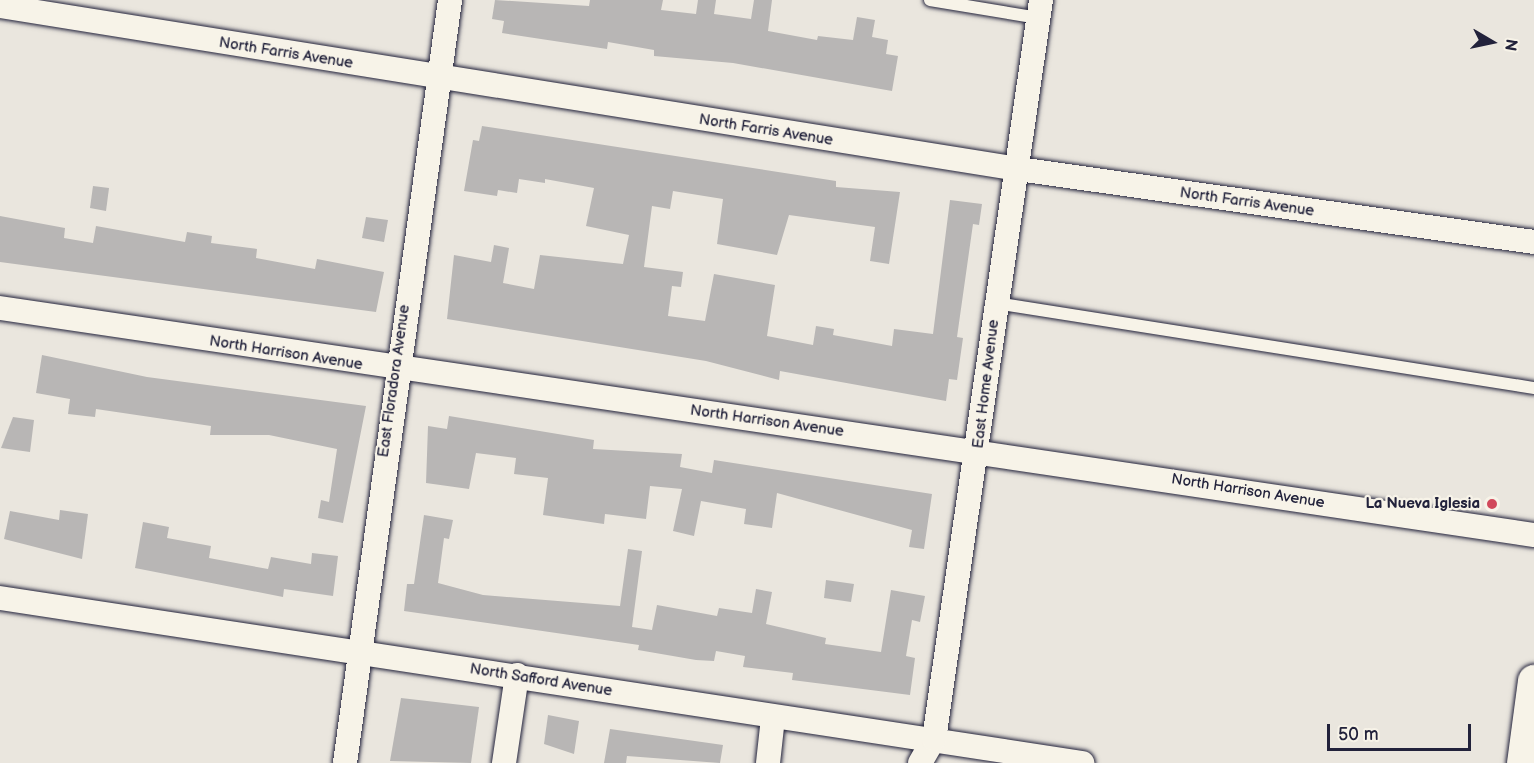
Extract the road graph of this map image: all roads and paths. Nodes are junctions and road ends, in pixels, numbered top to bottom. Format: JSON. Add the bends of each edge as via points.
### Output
{"nodes":[{"id":1,"x":450,"y":0,"type":"edge"},
{"id":2,"x":930,"y":0,"type":"edge"},
{"id":3,"x":0,"y":6,"type":"edge"},
{"id":4,"x":1040,"y":9,"type":"edge"},
{"id":5,"x":437,"y":78,"type":"junction"},
{"id":6,"x":1018,"y":169,"type":"junction"},
{"id":7,"x":1534,"y":242,"type":"edge"},
{"id":8,"x":996,"y":303,"type":"junction"},
{"id":9,"x":0,"y":308,"type":"edge"},
{"id":10,"x":395,"y":371,"type":"junction"},
{"id":11,"x":1534,"y":388,"type":"edge"},
{"id":12,"x":978,"y":449,"type":"junction"},
{"id":13,"x":1534,"y":536,"type":"edge"},
{"id":14,"x":0,"y":598,"type":"edge"},
{"id":15,"x":358,"y":657,"type":"junction"},
{"id":16,"x":517,"y":675,"type":"junction"},
{"id":17,"x":1534,"y":681,"type":"edge"},
{"id":18,"x":773,"y":718,"type":"junction"},
{"id":19,"x":934,"y":739,"type":"junction"},
{"id":20,"x":345,"y":763,"type":"edge"},
{"id":21,"x":504,"y":763,"type":"edge"},
{"id":22,"x":768,"y":763,"type":"edge"},
{"id":23,"x":920,"y":763,"type":"edge"},
{"id":24,"x":1082,"y":763,"type":"edge"},
{"id":25,"x":1523,"y":763,"type":"edge"}],
"edges":[{"from":1,"to":5,"type":"street","name":"East Floradora Avenue"},
{"from":2,"to":4,"type":"lane"},
{"from":3,"to":5,"type":"street","name":"North Farris Avenue"},
{"from":4,"to":6,"type":"street","name":"East Home Avenue"},
{"from":5,"to":6,"type":"street","name":"North Farris Avenue"},
{"from":5,"to":10,"type":"street","name":"East Floradora Avenue"},
{"from":6,"to":7,"type":"street","name":"North Farris Avenue"},
{"from":6,"to":8,"type":"street","name":"East Home Avenue"},
{"from":8,"to":11,"type":"lane"},
{"from":8,"to":12,"type":"street","name":"East Home Avenue"},
{"from":9,"to":10,"type":"street","name":"North Harrison Avenue"},
{"from":10,"to":12,"type":"street","name":"North Harrison Avenue"},
{"from":10,"to":15,"type":"street","name":"East Floradora Avenue"},
{"from":12,"to":13,"type":"street","name":"North Harrison Avenue"},
{"from":12,"to":19,"type":"street","name":"East Home Avenue"},
{"from":14,"to":15,"type":"street","name":"North Safford Avenue"},
{"from":15,"to":16,"type":"street","name":"North Safford Avenue"},
{"from":15,"to":20,"type":"street","name":"East Floradora Avenue"},
{"from":16,"to":18,"type":"street","name":"North Safford Avenue"},
{"from":16,"to":21,"type":"street"},
{"from":17,"to":25,"type":"main road"},
{"from":18,"to":19,"type":"street","name":"North Safford Avenue"},
{"from":18,"to":22,"type":"street"},
{"from":19,"to":23,"type":"street","name":"East Home Avenue"},
{"from":19,"to":24,"type":"street","name":"North Safford Avenue"}]}
